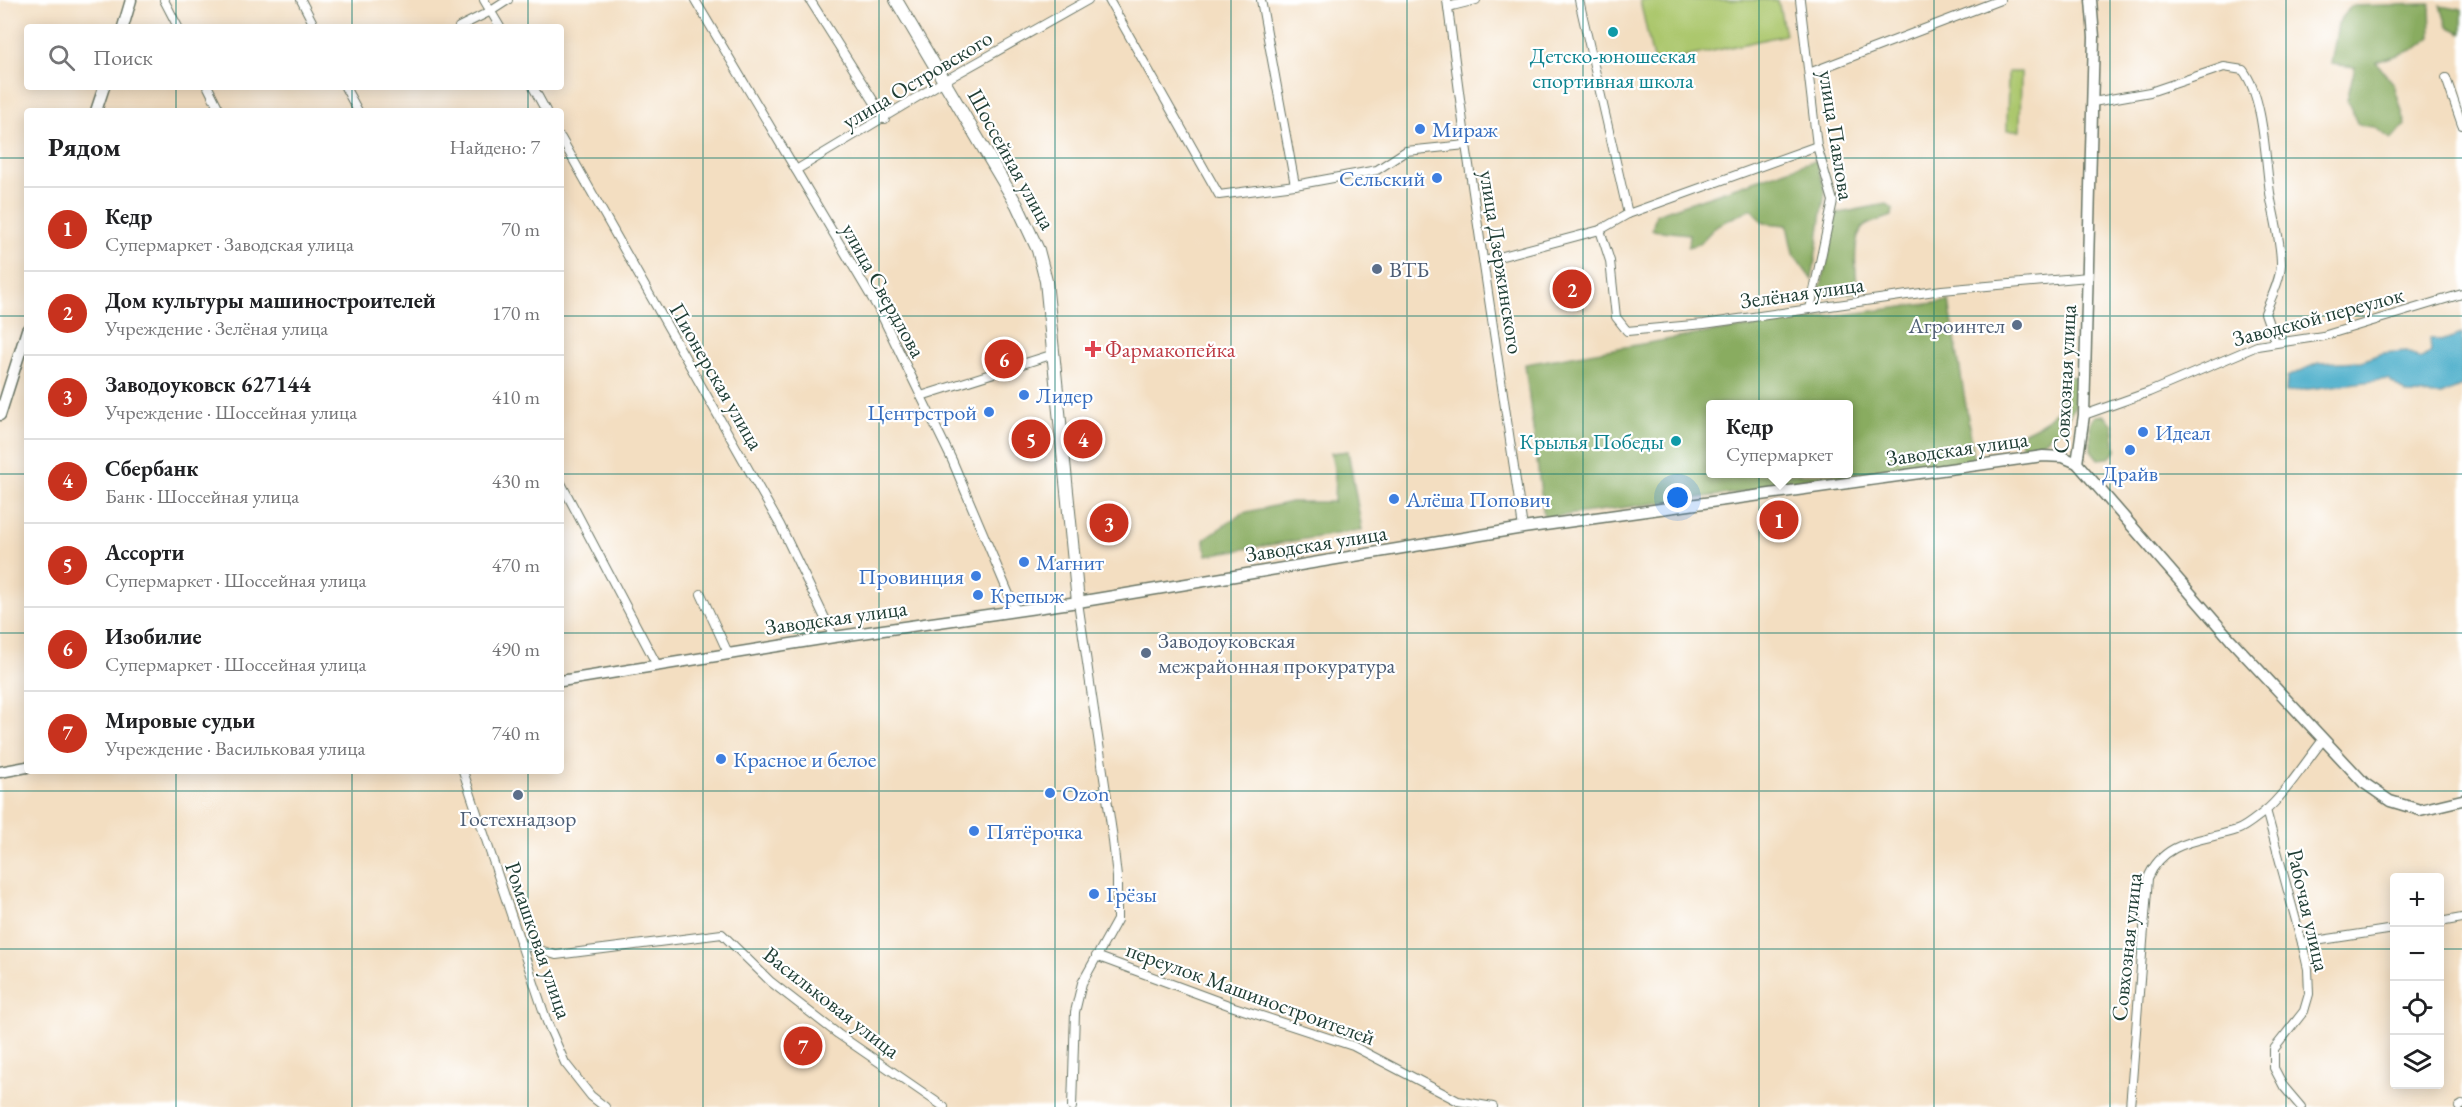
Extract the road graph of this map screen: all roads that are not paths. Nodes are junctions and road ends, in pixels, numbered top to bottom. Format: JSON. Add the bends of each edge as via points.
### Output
{"nodes":[{"id":1,"x":131,"y":0,"type":"edge"},
{"id":2,"x":164,"y":0,"type":"edge"},
{"id":3,"x":301,"y":0,"type":"edge"},
{"id":4,"x":484,"y":0,"type":"edge"},
{"id":5,"x":508,"y":0,"type":"edge"},
{"id":6,"x":695,"y":0,"type":"edge"},
{"id":7,"x":810,"y":0,"type":"edge"},
{"id":8,"x":896,"y":0,"type":"edge"},
{"id":9,"x":1088,"y":0,"type":"edge"},
{"id":10,"x":1109,"y":0,"type":"edge"},
{"id":11,"x":1261,"y":0,"type":"edge"},
{"id":12,"x":1476,"y":0,"type":"edge"},
{"id":13,"x":1579,"y":0,"type":"edge"},
{"id":14,"x":1800,"y":0,"type":"edge"},
{"id":15,"x":2000,"y":0,"type":"edge"},
{"id":16,"x":2091,"y":0,"type":"edge"},
{"id":17,"x":1448,"y":3,"type":"edge"},
{"id":18,"x":491,"y":12,"type":"junction"},
{"id":19,"x":124,"y":24,"type":"edge"},
{"id":20,"x":176,"y":24,"type":"edge"},
{"id":21,"x":313,"y":24,"type":"edge"},
{"id":22,"x":465,"y":24,"type":"edge"},
{"id":23,"x":498,"y":24,"type":"edge"},
{"id":24,"x":1809,"y":73,"type":"junction"},
{"id":25,"x":2446,"y":78,"type":"dead end"},
{"id":26,"x":944,"y":81,"type":"junction"},
{"id":27,"x":103,"y":90,"type":"edge"},
{"id":28,"x":210,"y":90,"type":"edge"},
{"id":29,"x":347,"y":90,"type":"edge"},
{"id":30,"x":535,"y":90,"type":"edge"},
{"id":31,"x":2093,"y":102,"type":"junction"},
{"id":32,"x":97,"y":108,"type":"edge"},
{"id":33,"x":218,"y":108,"type":"edge"},
{"id":34,"x":356,"y":108,"type":"edge"},
{"id":35,"x":544,"y":108,"type":"edge"},
{"id":36,"x":885,"y":119,"type":"junction"},
{"id":37,"x":2462,"y":125,"type":"edge"},
{"id":38,"x":564,"y":143,"type":"edge"},
{"id":39,"x":1466,"y":145,"type":"junction"},
{"id":40,"x":1817,"y":146,"type":"junction"},
{"id":41,"x":796,"y":170,"type":"junction"},
{"id":42,"x":1295,"y":185,"type":"junction"},
{"id":43,"x":1628,"y":214,"type":"junction"},
{"id":44,"x":1600,"y":230,"type":"junction"},
{"id":45,"x":1484,"y":261,"type":"junction"},
{"id":46,"x":2088,"y":278,"type":"junction"},
{"id":47,"x":2462,"y":294,"type":"edge"},
{"id":48,"x":1810,"y":309,"type":"junction"},
{"id":49,"x":24,"y":339,"type":"edge"},
{"id":50,"x":2275,"y":342,"type":"junction"},
{"id":51,"x":1054,"y":354,"type":"junction"},
{"id":52,"x":921,"y":396,"type":"junction"},
{"id":53,"x":0,"y":415,"type":"edge"},
{"id":54,"x":2084,"y":415,"type":"junction"},
{"id":55,"x":2077,"y":463,"type":"junction"},
{"id":56,"x":564,"y":489,"type":"edge"},
{"id":57,"x":1523,"y":528,"type":"junction"},
{"id":58,"x":701,"y":594,"type":"dead end"},
{"id":59,"x":1078,"y":602,"type":"junction"},
{"id":60,"x":1016,"y":611,"type":"junction"},
{"id":61,"x":834,"y":637,"type":"junction"},
{"id":62,"x":728,"y":653,"type":"junction"},
{"id":63,"x":657,"y":665,"type":"junction"},
{"id":64,"x":564,"y":680,"type":"edge"},
{"id":65,"x":2323,"y":740,"type":"junction"},
{"id":66,"x":24,"y":768,"type":"edge"},
{"id":67,"x":0,"y":772,"type":"edge"},
{"id":68,"x":464,"y":774,"type":"edge"},
{"id":69,"x":2462,"y":800,"type":"edge"},
{"id":70,"x":2266,"y":810,"type":"junction"},
{"id":71,"x":2462,"y":918,"type":"edge"},
{"id":72,"x":2444,"y":921,"type":"edge"},
{"id":73,"x":2390,"y":929,"type":"edge"},
{"id":74,"x":2302,"y":943,"type":"junction"},
{"id":75,"x":520,"y":944,"type":"junction"},
{"id":76,"x":1096,"y":956,"type":"junction"},
{"id":77,"x":605,"y":1107,"type":"edge"},
{"id":78,"x":945,"y":1107,"type":"edge"},
{"id":79,"x":1072,"y":1107,"type":"edge"},
{"id":80,"x":1493,"y":1107,"type":"edge"},
{"id":81,"x":2130,"y":1107,"type":"edge"},
{"id":82,"x":2301,"y":1107,"type":"edge"}],
"edges":[{"from":1,"to":19,"type":"street"},
{"from":2,"to":20,"type":"street"},
{"from":3,"to":21,"type":"street"},
{"from":4,"to":18,"type":"street"},
{"from":5,"to":18,"type":"street"},
{"from":6,"to":41,"type":"street","name":"улица Свердлова"},
{"from":7,"to":36,"type":"street"},
{"from":8,"to":26,"type":"main road","name":"Шоссейная улица"},
{"from":9,"to":26,"type":"street","name":"улица Островского"},
{"from":10,"to":42,"type":"street","via":[[1219,195]]},
{"from":11,"to":42,"type":"street"},
{"from":12,"to":17,"type":"street"},
{"from":13,"to":43,"type":"street"},
{"from":14,"to":24,"type":"street","name":"улица Павлова"},
{"from":15,"to":24,"type":"street"},
{"from":16,"to":31,"type":"street","name":"Совхозная улица"},
{"from":17,"to":39,"type":"street","name":"улица Дзержинского"},
{"from":18,"to":22,"type":"street"},
{"from":18,"to":23,"type":"street"},
{"from":24,"to":40,"type":"street","name":"улица Павлова"},
{"from":25,"to":37,"type":"street"},
{"from":26,"to":36,"type":"street","name":"улица Островского"},
{"from":26,"to":51,"type":"main road","name":"Шоссейная улица","via":[[1017,205],[1038,250],[1046,280]]},
{"from":27,"to":32,"type":"street"},
{"from":28,"to":33,"type":"street"},
{"from":29,"to":34,"type":"street"},
{"from":30,"to":35,"type":"street"},
{"from":31,"to":46,"type":"street","name":"Совхозная улица"},
{"from":31,"to":50,"type":"street","via":[[2150,92],[2224,67],[2242,70],[2251,81],[2280,244],[2279,273],[2265,313]]},
{"from":36,"to":41,"type":"street","name":"улица Островского"},
{"from":38,"to":61,"type":"street","name":"Пионерская улица","via":[[780,525]]},
{"from":39,"to":42,"type":"street","via":[[1406,152],[1377,170]]},
{"from":39,"to":45,"type":"street","name":"улица Дзержинского"},
{"from":40,"to":43,"type":"street"},
{"from":40,"to":48,"type":"street","name":"улица Павлова","via":[[1833,201]]},
{"from":41,"to":52,"type":"street","name":"улица Свердлова","via":[[879,310]]},
{"from":43,"to":44,"type":"street"},
{"from":44,"to":45,"type":"street"},
{"from":44,"to":48,"type":"street","name":"Зелёная улица","via":[[1610,261],[1616,317],[1627,331]]},
{"from":45,"to":57,"type":"street","name":"улица Дзержинского"},
{"from":46,"to":48,"type":"street","name":"Зелёная улица","via":[[1942,290]]},
{"from":46,"to":54,"type":"street","name":"Совхозная улица"},
{"from":47,"to":50,"type":"street","name":"Заводской переулок","via":[[2323,336]]},
{"from":49,"to":53,"type":"street"},
{"from":50,"to":54,"type":"street","name":"Заводской переулок"},
{"from":51,"to":52,"type":"street"},
{"from":51,"to":59,"type":"main road","name":"Шоссейная улица"},
{"from":52,"to":60,"type":"street","name":"улица Свердлова"},
{"from":54,"to":55,"type":"street","name":"Совхозная улица"},
{"from":55,"to":57,"type":"street","name":"Заводская улица","via":[[2063,457],[2043,456]]},
{"from":55,"to":65,"type":"street","name":"Совхозная улица"},
{"from":56,"to":63,"type":"street"},
{"from":57,"to":59,"type":"street","name":"Заводская улица"},
{"from":58,"to":62,"type":"street"},
{"from":59,"to":60,"type":"street","name":"Заводская улица"},
{"from":59,"to":76,"type":"street","via":[[1117,877],[1117,920]]},
{"from":60,"to":61,"type":"street","name":"Заводская улица"},
{"from":61,"to":62,"type":"street","name":"Заводская улица"},
{"from":62,"to":63,"type":"street","name":"Заводская улица"},
{"from":63,"to":64,"type":"street","name":"Заводская улица"},
{"from":65,"to":69,"type":"street","name":"Совхозная улица","via":[[2364,783],[2390,801],[2420,810]]},
{"from":65,"to":70,"type":"street","name":"Совхозная улица"},
{"from":66,"to":67,"type":"street"},
{"from":68,"to":75,"type":"street","name":"Ромашковая улица"},
{"from":70,"to":74,"type":"street","name":"Рабочая улица"},
{"from":70,"to":81,"type":"street","name":"Совхозная улица","via":[[2240,829],[2199,839],[2166,853],[2154,863],[2148,878]]},
{"from":71,"to":72,"type":"street"},
{"from":73,"to":74,"type":"street"},
{"from":74,"to":82,"type":"street","name":"Рабочая улица","via":[[2309,994],[2304,1011],[2274,1049],[2274,1068],[2284,1088]]},
{"from":75,"to":77,"type":"street","name":"Ромашковая улица","via":[[565,1063]]},
{"from":75,"to":78,"type":"street","name":"Васильковая улица","via":[[556,955],[722,934],[771,982],[838,1034]]},
{"from":76,"to":79,"type":"street","via":[[1082,983],[1076,1012]]},
{"from":76,"to":80,"type":"street","name":"переулок Машиностроителей","via":[[1353,1046],[1458,1101]]}]}
